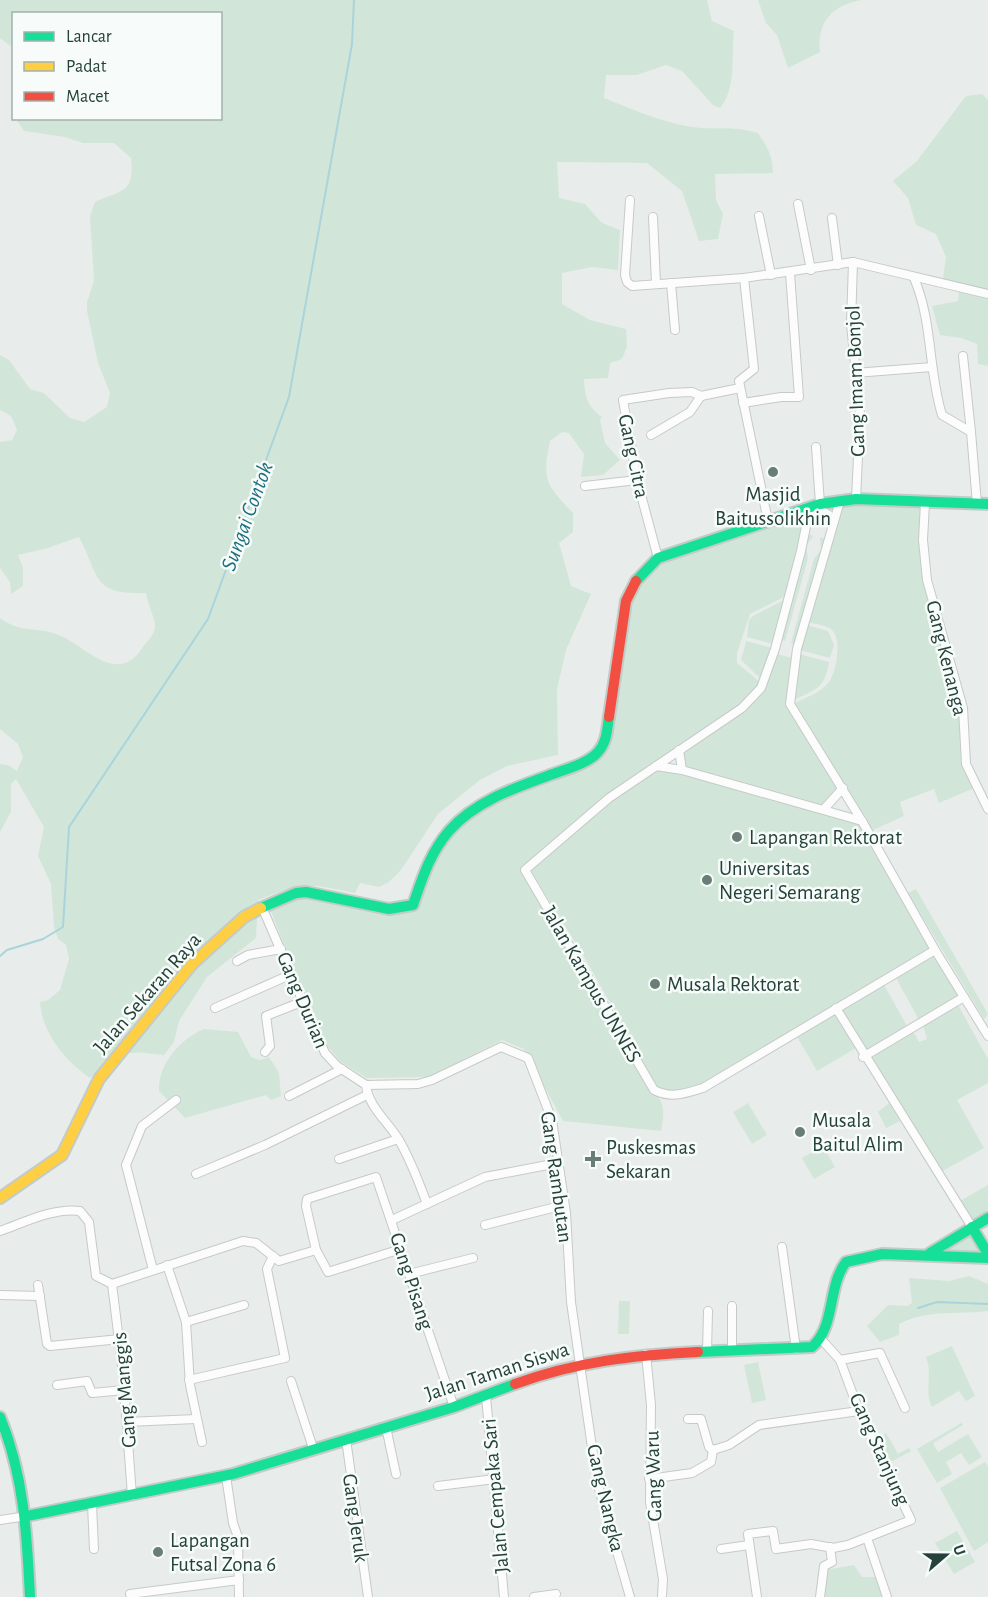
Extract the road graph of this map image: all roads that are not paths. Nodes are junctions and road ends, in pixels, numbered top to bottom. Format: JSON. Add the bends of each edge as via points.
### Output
{"nodes":[{"id":1,"x":630,"y":200,"type":"dead end"},
{"id":2,"x":798,"y":204,"type":"dead end"},
{"id":3,"x":759,"y":216,"type":"dead end"},
{"id":4,"x":653,"y":217,"type":"dead end"},
{"id":5,"x":832,"y":218,"type":"dead end"},
{"id":6,"x":853,"y":262,"type":"junction"},
{"id":7,"x":838,"y":265,"type":"junction"},
{"id":8,"x":811,"y":270,"type":"junction"},
{"id":9,"x":790,"y":273,"type":"junction"},
{"id":10,"x":771,"y":275,"type":"junction"},
{"id":11,"x":744,"y":278,"type":"junction"},
{"id":12,"x":914,"y":278,"type":"junction"},
{"id":13,"x":671,"y":282,"type":"junction"},
{"id":14,"x":656,"y":284,"type":"junction"},
{"id":15,"x":988,"y":294,"type":"edge"},
{"id":16,"x":675,"y":330,"type":"dead end"},
{"id":17,"x":963,"y":356,"type":"dead end"},
{"id":18,"x":932,"y":367,"type":"junction"},
{"id":19,"x":855,"y":373,"type":"junction"},
{"id":20,"x":740,"y":388,"type":"junction"},
{"id":21,"x":700,"y":396,"type":"junction"},
{"id":22,"x":743,"y":403,"type":"junction"},
{"id":23,"x":971,"y":432,"type":"junction"},
{"id":24,"x":651,"y":435,"type":"dead end"},
{"id":25,"x":816,"y":447,"type":"dead end"},
{"id":26,"x":637,"y":480,"type":"junction"},
{"id":27,"x":585,"y":486,"type":"dead end"},
{"id":28,"x":856,"y":499,"type":"junction"},
{"id":29,"x":840,"y":501,"type":"junction"},
{"id":30,"x":924,"y":503,"type":"junction"},
{"id":31,"x":982,"y":504,"type":"edge"},
{"id":32,"x":815,"y":505,"type":"junction"},
{"id":33,"x":808,"y":519,"type":"junction"},
{"id":34,"x":768,"y":521,"type":"junction"},
{"id":35,"x":832,"y":525,"type":"junction"},
{"id":36,"x":658,"y":558,"type":"junction"},
{"id":37,"x":679,"y":750,"type":"junction"},
{"id":38,"x":656,"y":766,"type":"junction"},
{"id":39,"x":682,"y":770,"type":"junction"},
{"id":40,"x":843,"y":788,"type":"junction"},
{"id":41,"x":985,"y":796,"type":"edge"},
{"id":42,"x":824,"y":809,"type":"junction"},
{"id":43,"x":988,"y":809,"type":"edge"},
{"id":44,"x":862,"y":821,"type":"junction"},
{"id":45,"x":262,"y":907,"type":"junction"},
{"id":46,"x":281,"y":949,"type":"junction"},
{"id":47,"x":935,"y":950,"type":"junction"},
{"id":48,"x":237,"y":961,"type":"dead end"},
{"id":49,"x":292,"y":974,"type":"junction"},
{"id":50,"x":964,"y":997,"type":"junction"},
{"id":51,"x":304,"y":1001,"type":"junction"},
{"id":52,"x":215,"y":1008,"type":"dead end"},
{"id":53,"x":836,"y":1008,"type":"junction"},
{"id":54,"x":988,"y":1036,"type":"edge"},
{"id":55,"x":265,"y":1052,"type":"dead end"},
{"id":56,"x":863,"y":1057,"type":"junction"},
{"id":57,"x":342,"y":1069,"type":"junction"},
{"id":58,"x":366,"y":1085,"type":"junction"},
{"id":59,"x":367,"y":1095,"type":"junction"},
{"id":60,"x":289,"y":1096,"type":"dead end"},
{"id":61,"x":177,"y":1100,"type":"dead end"},
{"id":62,"x":398,"y":1138,"type":"junction"},
{"id":63,"x":339,"y":1160,"type":"dead end"},
{"id":64,"x":558,"y":1163,"type":"junction"},
{"id":65,"x":196,"y":1174,"type":"dead end"},
{"id":66,"x":0,"y":1198,"type":"edge"},
{"id":67,"x":427,"y":1204,"type":"junction"},
{"id":68,"x":564,"y":1205,"type":"junction"},
{"id":69,"x":988,"y":1218,"type":"edge"},
{"id":70,"x":392,"y":1220,"type":"junction"},
{"id":71,"x":485,"y":1225,"type":"dead end"},
{"id":72,"x":972,"y":1227,"type":"junction"},
{"id":73,"x":0,"y":1231,"type":"edge"},
{"id":74,"x":782,"y":1247,"type":"dead end"},
{"id":75,"x":401,"y":1249,"type":"junction"},
{"id":76,"x":316,"y":1250,"type":"junction"},
{"id":77,"x":930,"y":1253,"type":"junction"},
{"id":78,"x":273,"y":1256,"type":"junction"},
{"id":79,"x":988,"y":1256,"type":"edge"},
{"id":80,"x":473,"y":1258,"type":"dead end"},
{"id":81,"x":167,"y":1265,"type":"junction"},
{"id":82,"x":153,"y":1269,"type":"junction"},
{"id":83,"x":409,"y":1274,"type":"junction"},
{"id":84,"x":38,"y":1284,"type":"dead end"},
{"id":85,"x":112,"y":1284,"type":"junction"},
{"id":86,"x":0,"y":1295,"type":"edge"},
{"id":87,"x":40,"y":1296,"type":"junction"},
{"id":88,"x":244,"y":1305,"type":"dead end"},
{"id":89,"x":732,"y":1306,"type":"dead end"},
{"id":90,"x":708,"y":1311,"type":"dead end"},
{"id":91,"x":186,"y":1322,"type":"junction"},
{"id":92,"x":120,"y":1339,"type":"junction"},
{"id":93,"x":821,"y":1339,"type":"junction"},
{"id":94,"x":796,"y":1349,"type":"junction"},
{"id":95,"x":732,"y":1351,"type":"junction"},
{"id":96,"x":707,"y":1352,"type":"junction"},
{"id":97,"x":646,"y":1354,"type":"junction"},
{"id":98,"x":840,"y":1360,"type":"junction"},
{"id":99,"x":581,"y":1363,"type":"junction"},
{"id":100,"x":189,"y":1380,"type":"junction"},
{"id":101,"x":291,"y":1381,"type":"dead end"},
{"id":102,"x":57,"y":1385,"type":"dead end"},
{"id":103,"x":125,"y":1390,"type":"junction"},
{"id":104,"x":486,"y":1396,"type":"junction"},
{"id":105,"x":453,"y":1407,"type":"junction"},
{"id":106,"x":905,"y":1408,"type":"dead end"},
{"id":107,"x":860,"y":1411,"type":"junction"},
{"id":108,"x":0,"y":1417,"type":"edge"},
{"id":109,"x":196,"y":1419,"type":"junction"},
{"id":110,"x":688,"y":1419,"type":"dead end"},
{"id":111,"x":127,"y":1422,"type":"junction"},
{"id":112,"x":386,"y":1427,"type":"junction"},
{"id":113,"x":4,"y":1436,"type":"edge"},
{"id":114,"x":346,"y":1439,"type":"junction"},
{"id":115,"x":202,"y":1442,"type":"dead end"},
{"id":116,"x":313,"y":1448,"type":"junction"},
{"id":117,"x":713,"y":1450,"type":"junction"},
{"id":118,"x":396,"y":1474,"type":"dead end"},
{"id":119,"x":226,"y":1476,"type":"junction"},
{"id":120,"x":495,"y":1479,"type":"junction"},
{"id":121,"x":649,"y":1479,"type":"junction"},
{"id":122,"x":438,"y":1486,"type":"dead end"},
{"id":123,"x":132,"y":1496,"type":"junction"},
{"id":124,"x":92,"y":1504,"type":"junction"},
{"id":125,"x":27,"y":1516,"type":"junction"},
{"id":126,"x":0,"y":1520,"type":"edge"},
{"id":127,"x":867,"y":1538,"type":"junction"},
{"id":128,"x":749,"y":1545,"type":"junction"},
{"id":129,"x":830,"y":1547,"type":"junction"},
{"id":130,"x":94,"y":1549,"type":"dead end"},
{"id":131,"x":721,"y":1549,"type":"dead end"},
{"id":132,"x":239,"y":1580,"type":"junction"},
{"id":133,"x":130,"y":1594,"type":"dead end"},
{"id":134,"x":555,"y":1594,"type":"dead end"},
{"id":135,"x":30,"y":1597,"type":"edge"},
{"id":136,"x":239,"y":1597,"type":"edge"},
{"id":137,"x":368,"y":1597,"type":"edge"},
{"id":138,"x":504,"y":1597,"type":"edge"},
{"id":139,"x":534,"y":1597,"type":"edge"},
{"id":140,"x":630,"y":1597,"type":"edge"},
{"id":141,"x":662,"y":1597,"type":"edge"},
{"id":142,"x":757,"y":1597,"type":"edge"},
{"id":143,"x":820,"y":1597,"type":"edge"},
{"id":144,"x":887,"y":1597,"type":"edge"}],
"edges":[{"from":1,"to":14,"type":"street","via":[[627,282],[632,286]]},
{"from":2,"to":8,"type":"street"},
{"from":3,"to":10,"type":"street"},
{"from":4,"to":14,"type":"street"},
{"from":5,"to":7,"type":"street"},
{"from":6,"to":7,"type":"street"},
{"from":6,"to":12,"type":"street"},
{"from":6,"to":19,"type":"street","name":"Gang Imam Bonjol","via":[[851,324]]},
{"from":7,"to":8,"type":"street"},
{"from":8,"to":9,"type":"street"},
{"from":9,"to":10,"type":"street"},
{"from":9,"to":22,"type":"street","via":[[799,397]]},
{"from":10,"to":11,"type":"street"},
{"from":11,"to":13,"type":"street"},
{"from":11,"to":20,"type":"street","via":[[754,369],[739,381]]},
{"from":12,"to":15,"type":"street"},
{"from":12,"to":18,"type":"street","via":[[926,312]]},
{"from":13,"to":14,"type":"street"},
{"from":13,"to":16,"type":"street"},
{"from":17,"to":23,"type":"street"},
{"from":18,"to":19,"type":"street"},
{"from":18,"to":23,"type":"street","via":[[943,418]]},
{"from":19,"to":28,"type":"street","name":"Gang Imam Bonjol","via":[[860,414]]},
{"from":20,"to":21,"type":"street","name":"Gang Citra"},
{"from":20,"to":22,"type":"street"},
{"from":21,"to":24,"type":"street","via":[[690,412]]},
{"from":21,"to":26,"type":"street","name":"Gang Citra","via":[[692,392],[623,400]]},
{"from":22,"to":34,"type":"street"},
{"from":23,"to":31,"type":"street"},
{"from":25,"to":32,"type":"street","name":"Jalan Kampus UNNES"},
{"from":26,"to":27,"type":"street"},
{"from":26,"to":36,"type":"street","name":"Gang Citra"},
{"from":28,"to":29,"type":"main road"},
{"from":28,"to":30,"type":"main road"},
{"from":29,"to":32,"type":"main road"},
{"from":29,"to":35,"type":"street"},
{"from":30,"to":31,"type":"main road"},
{"from":30,"to":41,"type":"street","name":"Gang Kenanga","via":[[927,580],[963,708],[966,764]]},
{"from":32,"to":33,"type":"street","name":"Jalan Kampus UNNES"},
{"from":32,"to":34,"type":"main road"},
{"from":33,"to":35,"type":"street","via":[[822,511],[829,515]]},
{"from":33,"to":37,"type":"street","name":"Jalan Kampus UNNES","via":[[790,596],[761,688],[742,708]]},
{"from":34,"to":36,"type":"main road"},
{"from":35,"to":40,"type":"street","via":[[797,650],[789,697],[794,713]]},
{"from":36,"to":45,"type":"main road","name":"Jalan Sekaran Raya","via":[[633,584],[624,610],[605,742],[597,754],[510,790],[470,814],[441,841],[429,860],[416,902],[406,908],[389,909],[306,892]]},
{"from":37,"to":38,"type":"street","name":"Jalan Kampus UNNES"},
{"from":37,"to":39,"type":"street"},
{"from":38,"to":39,"type":"street"},
{"from":38,"to":53,"type":"street","name":"Jalan Kampus UNNES","via":[[609,798],[525,870],[654,1090],[678,1095],[703,1088]]},
{"from":39,"to":42,"type":"street"},
{"from":40,"to":42,"type":"street"},
{"from":40,"to":44,"type":"street"},
{"from":41,"to":43,"type":"street","name":"Gang Kenanga"},
{"from":42,"to":44,"type":"street"},
{"from":44,"to":47,"type":"street"},
{"from":45,"to":46,"type":"street","name":"Gang Durian"},
{"from":45,"to":66,"type":"main road","name":"Jalan Sekaran Raya","via":[[236,924],[192,964],[106,1070],[62,1155]]},
{"from":46,"to":48,"type":"street"},
{"from":46,"to":49,"type":"street","name":"Gang Durian"},
{"from":47,"to":50,"type":"street"},
{"from":47,"to":53,"type":"street","name":"Jalan Kampus UNNES"},
{"from":49,"to":51,"type":"street","name":"Gang Durian"},
{"from":49,"to":52,"type":"street"},
{"from":50,"to":54,"type":"street"},
{"from":50,"to":56,"type":"street"},
{"from":51,"to":55,"type":"street","via":[[266,1016],[270,1046]]},
{"from":51,"to":57,"type":"street","name":"Gang Durian","via":[[316,1037],[330,1060]]},
{"from":53,"to":56,"type":"street"},
{"from":56,"to":72,"type":"street"},
{"from":57,"to":58,"type":"street","name":"Gang Durian"},
{"from":57,"to":60,"type":"street"},
{"from":58,"to":59,"type":"street"},
{"from":58,"to":64,"type":"street","name":"Gang Rambutan","via":[[424,1083],[506,1047],[528,1058],[552,1120]]},
{"from":59,"to":62,"type":"street"},
{"from":59,"to":65,"type":"street"},
{"from":61,"to":82,"type":"street","via":[[142,1126],[126,1165]]},
{"from":62,"to":63,"type":"street"},
{"from":62,"to":67,"type":"street"},
{"from":64,"to":67,"type":"street","name":"Gang Pisang","via":[[486,1177]]},
{"from":64,"to":68,"type":"street","name":"Gang Rambutan"},
{"from":67,"to":70,"type":"street","name":"Gang Pisang"},
{"from":68,"to":71,"type":"street"},
{"from":68,"to":99,"type":"street","name":"Gang Rambutan","via":[[571,1302]]},
{"from":69,"to":72,"type":"main road"},
{"from":70,"to":75,"type":"street","name":"Gang Pisang"},
{"from":70,"to":76,"type":"street","via":[[376,1177],[310,1196],[306,1206]]},
{"from":72,"to":77,"type":"main road"},
{"from":72,"to":79,"type":"main road"},
{"from":73,"to":85,"type":"street","via":[[39,1217],[80,1211],[89,1222],[96,1276]]},
{"from":74,"to":94,"type":"street"},
{"from":75,"to":76,"type":"street","via":[[328,1272]]},
{"from":75,"to":83,"type":"street","name":"Gang Pisang"},
{"from":76,"to":78,"type":"street","via":[[283,1261]]},
{"from":77,"to":79,"type":"main road","via":[[956,1260]]},
{"from":77,"to":93,"type":"main road","via":[[887,1253],[846,1262],[839,1269]]},
{"from":78,"to":81,"type":"street","via":[[256,1243],[243,1241]]},
{"from":78,"to":100,"type":"street","via":[[267,1269],[285,1358]]},
{"from":80,"to":83,"type":"street"},
{"from":81,"to":82,"type":"street"},
{"from":81,"to":91,"type":"street"},
{"from":82,"to":85,"type":"street"},
{"from":83,"to":105,"type":"street","name":"Gang Pisang"},
{"from":84,"to":87,"type":"street"},
{"from":85,"to":92,"type":"street","name":"Gang Manggis"},
{"from":86,"to":87,"type":"street"},
{"from":87,"to":92,"type":"street","via":[[50,1346]]},
{"from":88,"to":91,"type":"street"},
{"from":89,"to":95,"type":"street"},
{"from":90,"to":96,"type":"street"},
{"from":91,"to":100,"type":"street"},
{"from":92,"to":103,"type":"street","name":"Gang Manggis"},
{"from":93,"to":94,"type":"main road","name":"Jalan Taman Siswa","via":[[812,1347]]},
{"from":93,"to":98,"type":"street","name":"Gang Stanjung"},
{"from":94,"to":95,"type":"main road","name":"Jalan Taman Siswa"},
{"from":95,"to":96,"type":"main road","name":"Jalan Taman Siswa"},
{"from":96,"to":97,"type":"main road","name":"Jalan Taman Siswa"},
{"from":97,"to":99,"type":"main road","name":"Jalan Taman Siswa"},
{"from":97,"to":121,"type":"street","name":"Gang Waru","via":[[651,1405]]},
{"from":98,"to":106,"type":"street","via":[[880,1353]]},
{"from":98,"to":107,"type":"street","name":"Gang Stanjung"},
{"from":99,"to":104,"type":"main road","name":"Jalan Taman Siswa"},
{"from":99,"to":140,"type":"street","name":"Gang Nangka","via":[[597,1482]]},
{"from":100,"to":109,"type":"street"},
{"from":101,"to":116,"type":"street"},
{"from":102,"to":103,"type":"street","via":[[87,1381],[92,1393]]},
{"from":103,"to":111,"type":"street","name":"Gang Manggis"},
{"from":104,"to":105,"type":"main road","name":"Jalan Taman Siswa"},
{"from":104,"to":120,"type":"street","name":"Jalan Cempaka Sari"},
{"from":105,"to":112,"type":"main road","name":"Jalan Taman Siswa"},
{"from":107,"to":117,"type":"street","via":[[759,1425],[729,1445]]},
{"from":107,"to":127,"type":"street","name":"Gang Stanjung","via":[[912,1519]]},
{"from":108,"to":113,"type":"main road"},
{"from":109,"to":111,"type":"street"},
{"from":109,"to":115,"type":"street"},
{"from":110,"to":117,"type":"street","via":[[701,1419]]},
{"from":111,"to":123,"type":"street","name":"Gang Manggis"},
{"from":112,"to":114,"type":"main road","name":"Jalan Taman Siswa"},
{"from":112,"to":118,"type":"street"},
{"from":113,"to":125,"type":"main road"},
{"from":114,"to":116,"type":"main road","name":"Jalan Taman Siswa"},
{"from":114,"to":137,"type":"street","name":"Gang Jeruk"},
{"from":116,"to":119,"type":"main road","name":"Jalan Taman Siswa"},
{"from":117,"to":121,"type":"street","via":[[711,1462],[697,1471]]},
{"from":119,"to":123,"type":"main road","name":"Jalan Taman Siswa"},
{"from":119,"to":132,"type":"street","via":[[238,1537]]},
{"from":120,"to":122,"type":"street"},
{"from":120,"to":138,"type":"street","name":"Jalan Cempaka Sari"},
{"from":121,"to":141,"type":"street","name":"Gang Waru"},
{"from":123,"to":124,"type":"main road","name":"Jalan Taman Siswa"},
{"from":124,"to":125,"type":"main road","name":"Jalan Taman Siswa"},
{"from":124,"to":130,"type":"street"},
{"from":125,"to":126,"type":"street"},
{"from":125,"to":135,"type":"main road"},
{"from":127,"to":129,"type":"street"},
{"from":127,"to":144,"type":"street"},
{"from":128,"to":129,"type":"street","via":[[747,1534],[773,1532],[776,1549],[815,1544]]},
{"from":128,"to":131,"type":"street"},
{"from":128,"to":142,"type":"street"},
{"from":129,"to":143,"type":"street","via":[[832,1562],[824,1566]]},
{"from":132,"to":133,"type":"street"},
{"from":132,"to":136,"type":"street"},
{"from":134,"to":139,"type":"street"}]}
